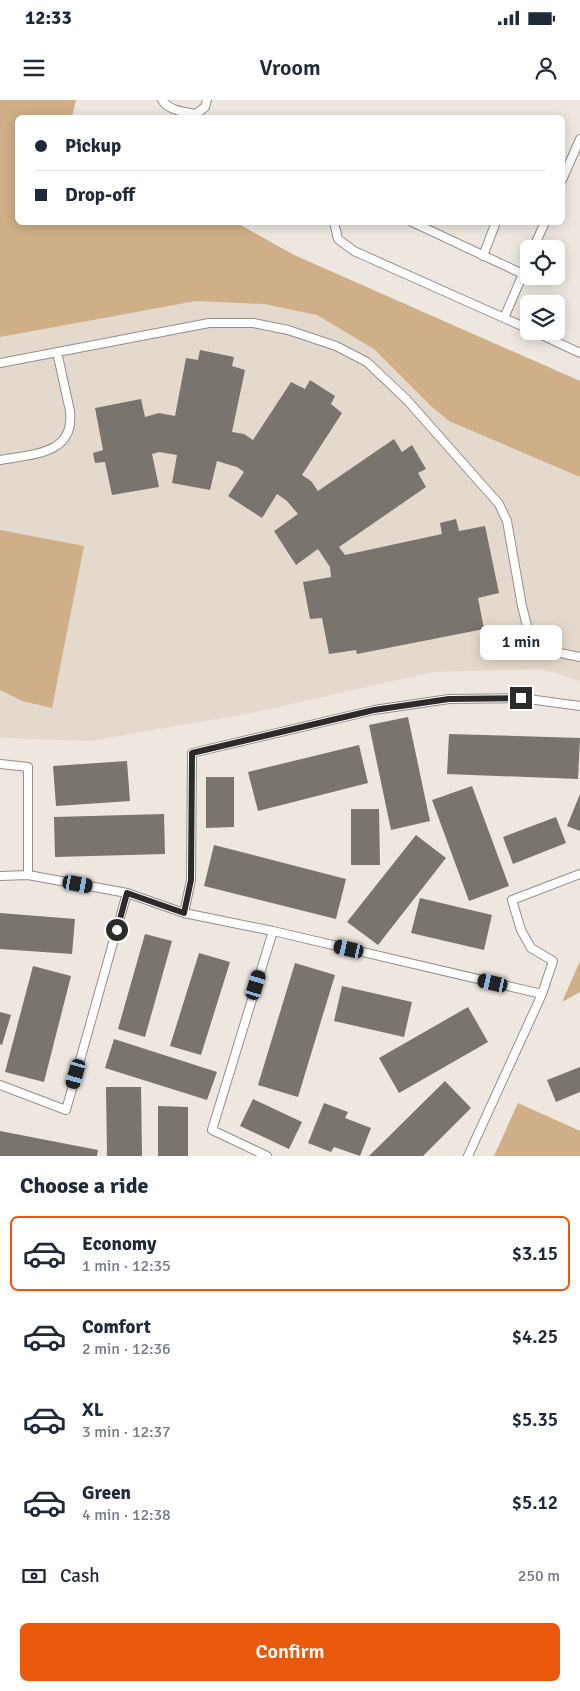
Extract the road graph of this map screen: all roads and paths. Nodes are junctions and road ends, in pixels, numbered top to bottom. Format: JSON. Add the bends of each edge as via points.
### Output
{"nodes":[{"id":1,"x":162,"y":100,"type":"edge"},
{"id":2,"x":207,"y":100,"type":"edge"},
{"id":3,"x":580,"y":139,"type":"edge"},
{"id":4,"x":565,"y":173,"type":"edge"},
{"id":5,"x":335,"y":225,"type":"edge"},
{"id":6,"x":418,"y":225,"type":"edge"},
{"id":7,"x":495,"y":225,"type":"edge"},
{"id":8,"x":543,"y":225,"type":"edge"},
{"id":9,"x":537,"y":240,"type":"edge"},
{"id":10,"x":483,"y":256,"type":"junction"},
{"id":11,"x":520,"y":273,"type":"edge"},
{"id":12,"x":520,"y":281,"type":"edge"},
{"id":13,"x":504,"y":318,"type":"junction"},
{"id":14,"x":520,"y":326,"type":"edge"},
{"id":15,"x":552,"y":340,"type":"edge"},
{"id":16,"x":57,"y":352,"type":"junction"},
{"id":17,"x":580,"y":353,"type":"edge"},
{"id":18,"x":0,"y":363,"type":"edge"},
{"id":19,"x":0,"y":460,"type":"edge"},
{"id":20,"x":580,"y":657,"type":"edge"},
{"id":21,"x":580,"y":706,"type":"edge"},
{"id":22,"x":0,"y":764,"type":"edge"},
{"id":23,"x":580,"y":874,"type":"edge"},
{"id":24,"x":28,"y":875,"type":"junction"},
{"id":25,"x":0,"y":876,"type":"edge"},
{"id":26,"x":127,"y":893,"type":"junction"},
{"id":27,"x":184,"y":913,"type":"junction"},
{"id":28,"x":273,"y":931,"type":"junction"},
{"id":29,"x":542,"y":994,"type":"junction"},
{"id":30,"x":0,"y":1085,"type":"edge"},
{"id":31,"x":268,"y":1156,"type":"edge"},
{"id":32,"x":468,"y":1156,"type":"edge"}],
"edges":[{"from":1,"to":2,"type":"lane","via":[[182,112],[196,114],[205,107]]},
{"from":3,"to":4,"type":"lane"},
{"from":5,"to":13,"type":"lane","via":[[338,239],[354,252]]},
{"from":6,"to":10,"type":"lane"},
{"from":7,"to":10,"type":"lane"},
{"from":8,"to":9,"type":"lane"},
{"from":10,"to":11,"type":"lane"},
{"from":12,"to":13,"type":"lane"},
{"from":13,"to":14,"type":"lane"},
{"from":15,"to":17,"type":"lane"},
{"from":16,"to":18,"type":"lane"},
{"from":16,"to":19,"type":"lane","via":[[71,420],[64,441],[50,450]]},
{"from":16,"to":20,"type":"lane","via":[[210,323],[253,323],[288,330],[336,346],[367,362],[407,400],[499,504],[507,521],[530,638],[546,650]]},
{"from":21,"to":27,"type":"lane","via":[[521,698],[449,699],[374,710],[192,753],[191,880]]},
{"from":22,"to":24,"type":"lane","via":[[28,767]]},
{"from":23,"to":29,"type":"lane","via":[[512,900],[521,930],[531,948],[552,961]]},
{"from":24,"to":25,"type":"lane"},
{"from":24,"to":26,"type":"lane"},
{"from":26,"to":27,"type":"lane"},
{"from":26,"to":30,"type":"lane","via":[[66,1110]]},
{"from":27,"to":28,"type":"lane"},
{"from":28,"to":29,"type":"lane"},
{"from":28,"to":31,"type":"lane","via":[[212,1130]]},
{"from":29,"to":32,"type":"lane"}]}
